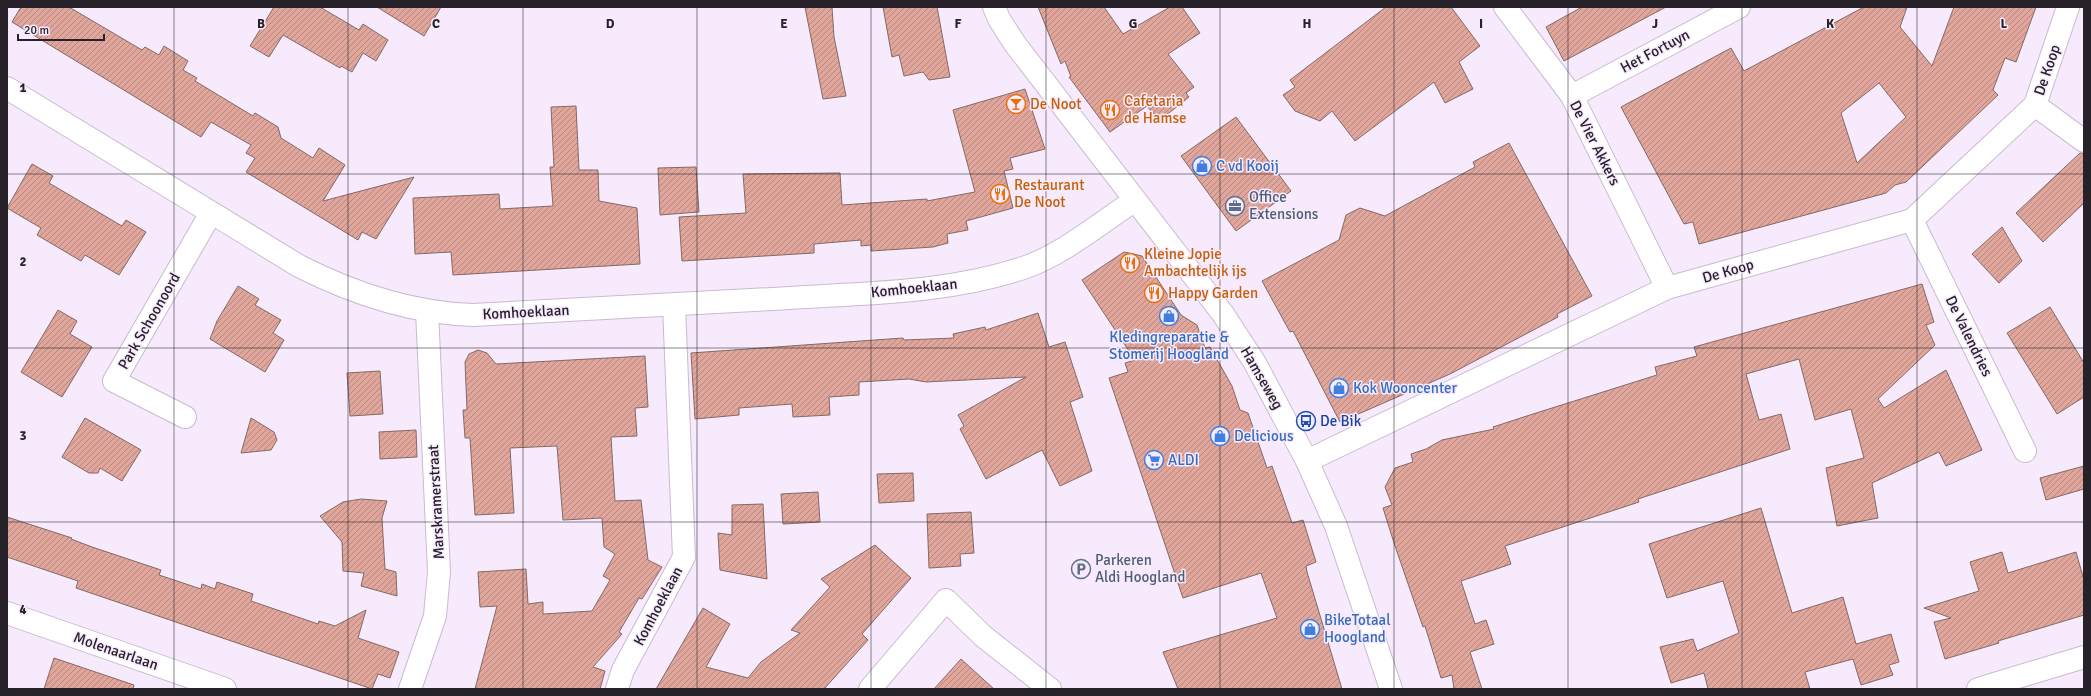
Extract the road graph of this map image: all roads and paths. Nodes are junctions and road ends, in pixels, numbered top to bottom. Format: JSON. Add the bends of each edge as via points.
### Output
{"nodes":[{"id":1,"x":994,"y":7,"type":"edge"},
{"id":2,"x":1505,"y":7,"type":"edge"},
{"id":3,"x":1740,"y":7,"type":"edge"},
{"id":4,"x":2068,"y":7,"type":"edge"},
{"id":5,"x":7,"y":88,"type":"edge"},
{"id":6,"x":1572,"y":96,"type":"junction"},
{"id":7,"x":2035,"y":105,"type":"junction"},
{"id":8,"x":2084,"y":141,"type":"edge"},
{"id":9,"x":1134,"y":201,"type":"junction"},
{"id":10,"x":212,"y":213,"type":"junction"},
{"id":11,"x":1912,"y":220,"type":"junction"},
{"id":12,"x":1667,"y":288,"type":"junction"},
{"id":13,"x":674,"y":305,"type":"junction"},
{"id":14,"x":427,"y":311,"type":"junction"},
{"id":15,"x":185,"y":417,"type":"dead end"},
{"id":16,"x":2025,"y":451,"type":"dead end"},
{"id":17,"x":1307,"y":461,"type":"junction"},
{"id":18,"x":7,"y":613,"type":"edge"},
{"id":19,"x":2084,"y":657,"type":"edge"},
{"id":20,"x":225,"y":689,"type":"edge"},
{"id":21,"x":410,"y":689,"type":"edge"},
{"id":22,"x":617,"y":689,"type":"edge"},
{"id":23,"x":870,"y":689,"type":"edge"},
{"id":24,"x":1050,"y":689,"type":"edge"},
{"id":25,"x":1391,"y":689,"type":"edge"},
{"id":26,"x":1978,"y":689,"type":"edge"}],
"edges":[{"from":1,"to":9,"type":"street","name":"Hamseweg","via":[[1015,44]]},
{"from":2,"to":6,"type":"street","name":"De Vier Akkers"},
{"from":3,"to":6,"type":"street","name":"Het Fortuyn"},
{"from":4,"to":7,"type":"street","name":"De Koop"},
{"from":5,"to":10,"type":"street"},
{"from":6,"to":12,"type":"street","name":"De Vier Akkers"},
{"from":7,"to":8,"type":"street"},
{"from":7,"to":11,"type":"street","name":"De Koop"},
{"from":9,"to":13,"type":"street","name":"Komhoeklaan","via":[[1052,255],[1028,266],[979,280],[900,292]]},
{"from":9,"to":17,"type":"street","name":"Hamseweg","via":[[1223,314],[1255,363]]},
{"from":10,"to":14,"type":"street","via":[[299,266],[333,283],[366,295]]},
{"from":10,"to":15,"type":"street","name":"Park Schoonoord","via":[[114,381]]},
{"from":11,"to":12,"type":"street","name":"De Koop"},
{"from":11,"to":16,"type":"street","name":"De Valendries"},
{"from":12,"to":17,"type":"street","name":"De Koop"},
{"from":13,"to":14,"type":"street","name":"Komhoeklaan","via":[[474,315]]},
{"from":13,"to":22,"type":"street","name":"Komhoeklaan","via":[[684,557],[623,670]]},
{"from":14,"to":21,"type":"street","name":"Marskramerstraat","via":[[439,572],[435,616]]},
{"from":17,"to":25,"type":"street","name":"Hamseweg","via":[[1336,526]]},
{"from":18,"to":20,"type":"street","name":"Molenaarlaan"},
{"from":19,"to":26,"type":"street"},
{"from":23,"to":24,"type":"street","via":[[946,600],[984,636]]}]}
